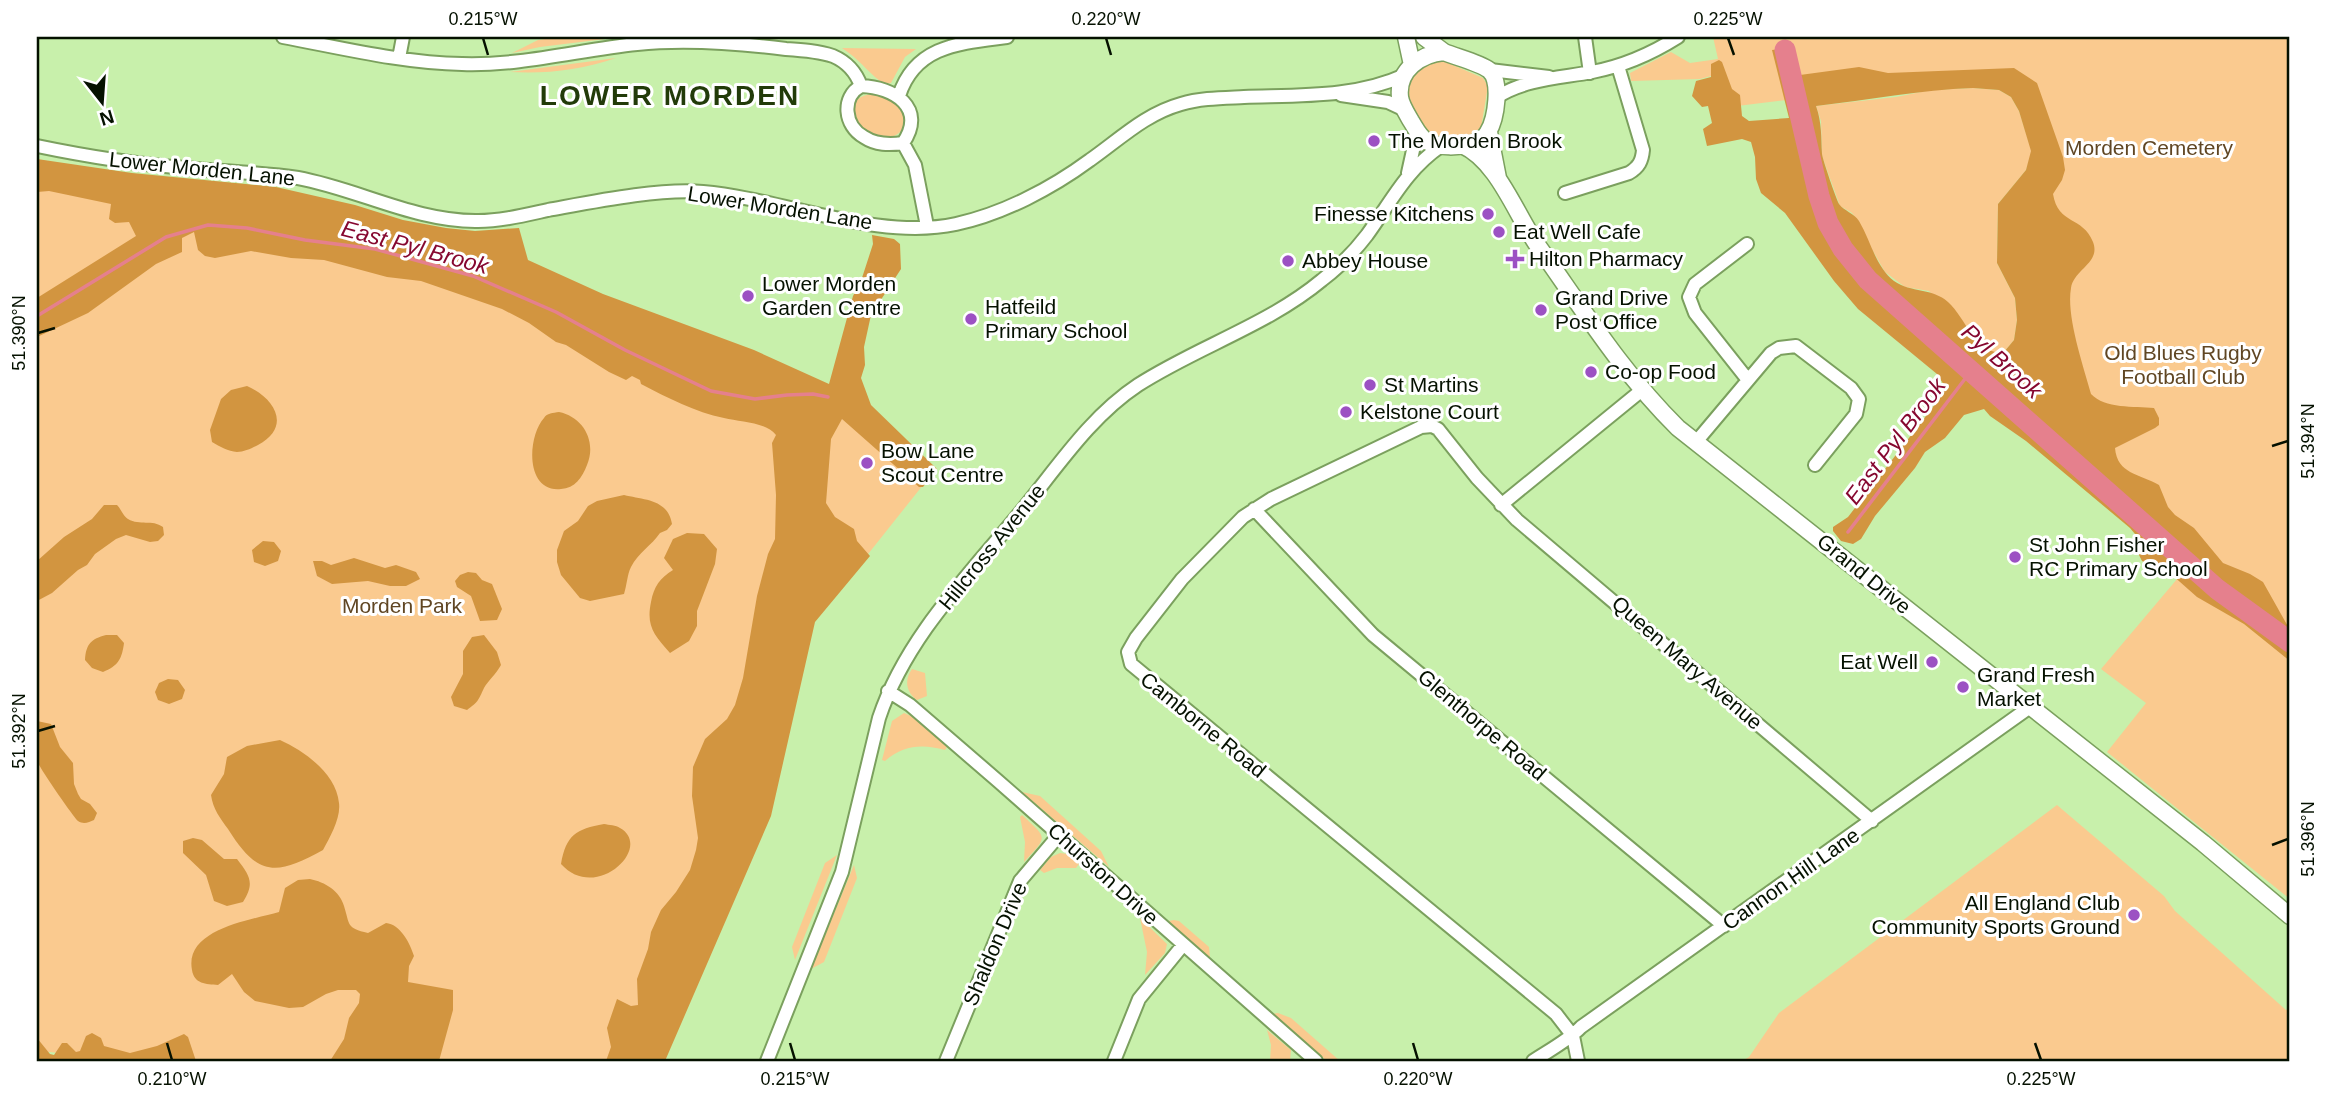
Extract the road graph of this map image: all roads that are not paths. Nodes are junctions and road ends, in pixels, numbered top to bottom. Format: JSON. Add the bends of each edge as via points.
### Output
{"nodes":[{"id":1,"x":284,"y":37,"type":"edge"},
{"id":2,"x":402,"y":37,"type":"edge"},
{"id":3,"x":1007,"y":37,"type":"edge"},
{"id":4,"x":1406,"y":37,"type":"edge"},
{"id":5,"x":1424,"y":37,"type":"edge"},
{"id":6,"x":1585,"y":37,"type":"edge"},
{"id":7,"x":1678,"y":37,"type":"edge"},
{"id":8,"x":1444,"y":52,"type":"junction"},
{"id":9,"x":399,"y":58,"type":"junction"},
{"id":10,"x":1618,"y":66,"type":"junction"},
{"id":11,"x":1408,"y":70,"type":"junction"},
{"id":12,"x":1490,"y":70,"type":"junction"},
{"id":13,"x":1590,"y":73,"type":"junction"},
{"id":14,"x":1553,"y":78,"type":"junction"},
{"id":15,"x":861,"y":86,"type":"junction"},
{"id":16,"x":1333,"y":94,"type":"junction"},
{"id":17,"x":899,"y":96,"type":"junction"},
{"id":18,"x":1497,"y":97,"type":"junction"},
{"id":19,"x":1405,"y":110,"type":"junction"},
{"id":20,"x":1417,"y":132,"type":"junction"},
{"id":21,"x":1489,"y":132,"type":"junction"},
{"id":22,"x":903,"y":143,"type":"junction"},
{"id":23,"x":1462,"y":145,"type":"junction"},
{"id":24,"x":37,"y":146,"type":"edge"},
{"id":25,"x":1441,"y":146,"type":"junction"},
{"id":26,"x":1408,"y":174,"type":"junction"},
{"id":27,"x":1498,"y":178,"type":"junction"},
{"id":28,"x":1565,"y":193,"type":"dead end"},
{"id":29,"x":927,"y":226,"type":"junction"},
{"id":30,"x":1747,"y":244,"type":"dead end"},
{"id":31,"x":1748,"y":380,"type":"junction"},
{"id":32,"x":1642,"y":390,"type":"junction"},
{"id":33,"x":1421,"y":427,"type":"joint"},
{"id":34,"x":1696,"y":442,"type":"junction"},
{"id":35,"x":1815,"y":465,"type":"dead end"},
{"id":36,"x":1501,"y":505,"type":"junction"},
{"id":37,"x":1254,"y":509,"type":"junction"},
{"id":38,"x":888,"y":691,"type":"junction"},
{"id":39,"x":2030,"y":707,"type":"junction"},
{"id":40,"x":1872,"y":821,"type":"junction"},
{"id":41,"x":1059,"y":835,"type":"junction"},
{"id":42,"x":2290,"y":916,"type":"edge"},
{"id":43,"x":1724,"y":926,"type":"junction"},
{"id":44,"x":1183,"y":945,"type":"junction"},
{"id":45,"x":1573,"y":1036,"type":"junction"},
{"id":46,"x":1308,"y":1059,"type":"edge"},
{"id":47,"x":767,"y":1061,"type":"edge"},
{"id":48,"x":946,"y":1061,"type":"edge"},
{"id":49,"x":1114,"y":1061,"type":"edge"},
{"id":50,"x":1533,"y":1061,"type":"edge"},
{"id":51,"x":1578,"y":1061,"type":"edge"}],
"edges":[{"from":1,"to":9,"type":"street"},
{"from":2,"to":9,"type":"street"},
{"from":3,"to":17,"type":"street","via":[[956,44],[926,57],[906,78]]},
{"from":4,"to":11,"type":"main road"},
{"from":5,"to":8,"type":"main road"},
{"from":6,"to":13,"type":"street"},
{"from":7,"to":10,"type":"street"},
{"from":8,"to":11,"type":"main road","via":[[1419,58]]},
{"from":8,"to":12,"type":"main road"},
{"from":9,"to":15,"type":"street","via":[[488,64],[640,44],[733,44],[821,52],[853,70]]},
{"from":10,"to":13,"type":"street"},
{"from":10,"to":28,"type":"street","via":[[1642,160],[1629,173]]},
{"from":11,"to":16,"type":"street","name":"Lower Morden Lane","via":[[1378,85]]},
{"from":11,"to":19,"type":"main road","via":[[1400,97]]},
{"from":12,"to":14,"type":"street"},
{"from":12,"to":18,"type":"main road"},
{"from":13,"to":14,"type":"street"},
{"from":14,"to":18,"type":"street"},
{"from":15,"to":17,"type":"street"},
{"from":15,"to":22,"type":"street","via":[[847,101],[854,129],[883,145]]},
{"from":16,"to":19,"type":"street","name":"Lower Morden Lane","via":[[1388,102]]},
{"from":16,"to":29,"type":"street","name":"Lower Morden Lane","via":[[1209,99],[1170,107],[1033,194],[972,219]]},
{"from":17,"to":22,"type":"street","via":[[912,121]]},
{"from":18,"to":21,"type":"main road"},
{"from":19,"to":20,"type":"main road"},
{"from":20,"to":25,"type":"main road","via":[[1430,144]]},
{"from":20,"to":26,"type":"street","name":"Hillcross Avenue"},
{"from":21,"to":23,"type":"main road","via":[[1475,143]]},
{"from":21,"to":27,"type":"main road","name":"Grand Drive"},
{"from":22,"to":29,"type":"street","via":[[915,165]]},
{"from":23,"to":25,"type":"main road"},
{"from":23,"to":27,"type":"main road","name":"Grand Drive"},
{"from":24,"to":29,"type":"street","name":"Lower Morden Lane","via":[[147,165],[298,178],[455,220],[499,219],[691,191],[872,223]]},
{"from":25,"to":26,"type":"street","name":"Hillcross Avenue"},
{"from":26,"to":38,"type":"street","name":"Hillcross Avenue","via":[[1365,237],[1320,283],[1138,385],[1103,414],[934,618]]},
{"from":27,"to":32,"type":"main road","name":"Grand Drive","via":[[1527,230]]},
{"from":30,"to":31,"type":"street","via":[[1695,284],[1689,297],[1695,313]]},
{"from":31,"to":34,"type":"street"},
{"from":31,"to":35,"type":"street","via":[[1771,353],[1797,346],[1856,392],[1856,414]]},
{"from":32,"to":34,"type":"main road","name":"Grand Drive"},
{"from":32,"to":36,"type":"street"},
{"from":33,"to":36,"type":"street","name":"Queen Mary Avenue","via":[[1438,429]]},
{"from":33,"to":37,"type":"street","name":"Camborne Road"},
{"from":34,"to":39,"type":"main road","name":"Grand Drive"},
{"from":36,"to":40,"type":"street","name":"Queen Mary Avenue"},
{"from":37,"to":43,"type":"street","name":"Glenthorpe Road","via":[[1373,635]]},
{"from":37,"to":45,"type":"street","name":"Camborne Road","via":[[1182,579],[1129,648],[1131,664],[1556,1014]]},
{"from":38,"to":41,"type":"street","name":"Churston Drive"},
{"from":38,"to":47,"type":"street","name":"Hillcross Avenue","via":[[842,872]]},
{"from":39,"to":40,"type":"street","name":"Cannon Hill Lane"},
{"from":39,"to":42,"type":"main road","name":"Grand Drive"},
{"from":40,"to":43,"type":"street","name":"Cannon Hill Lane"},
{"from":41,"to":44,"type":"street","name":"Churston Drive"},
{"from":41,"to":48,"type":"street","name":"Shaldon Drive","via":[[1020,881]]},
{"from":43,"to":45,"type":"street","name":"Cannon Hill Lane"},
{"from":44,"to":46,"type":"street","name":"Churston Drive"},
{"from":44,"to":49,"type":"street","via":[[1139,999]]},
{"from":45,"to":50,"type":"street"},
{"from":45,"to":51,"type":"street"}]}
